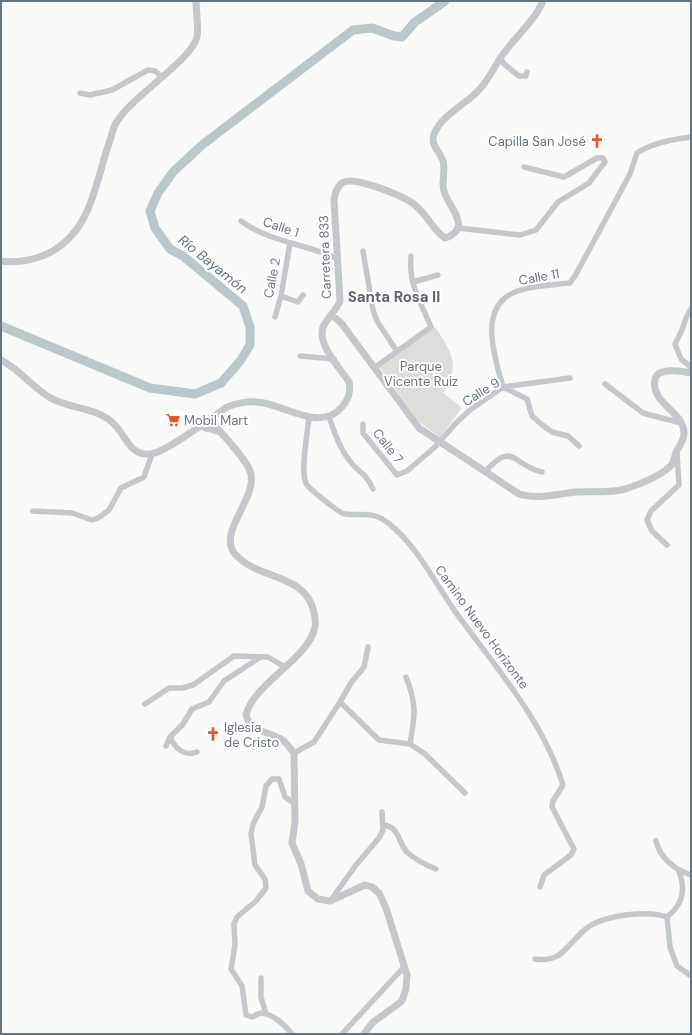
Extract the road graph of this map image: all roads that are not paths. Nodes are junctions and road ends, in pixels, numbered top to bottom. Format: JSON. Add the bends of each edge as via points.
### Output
{"nodes":[{"id":1,"x":196,"y":1,"type":"edge"},
{"id":2,"x":542,"y":1,"type":"edge"},
{"id":3,"x":500,"y":58,"type":"junction"},
{"id":4,"x":527,"y":72,"type":"dead end"},
{"id":5,"x":162,"y":76,"type":"junction"},
{"id":6,"x":80,"y":93,"type":"dead end"},
{"id":7,"x":691,"y":137,"type":"edge"},
{"id":8,"x":524,"y":167,"type":"dead end"},
{"id":9,"x":241,"y":221,"type":"dead end"},
{"id":10,"x":458,"y":228,"type":"junction"},
{"id":11,"x":290,"y":243,"type":"junction"},
{"id":12,"x":363,"y":252,"type":"dead end"},
{"id":13,"x":411,"y":256,"type":"dead end"},
{"id":14,"x":338,"y":259,"type":"junction"},
{"id":15,"x":1,"y":261,"type":"edge"},
{"id":16,"x":438,"y":275,"type":"dead end"},
{"id":17,"x":413,"y":282,"type":"junction"},
{"id":18,"x":303,"y":295,"type":"dead end"},
{"id":19,"x":281,"y":296,"type":"junction"},
{"id":20,"x":691,"y":309,"type":"edge"},
{"id":21,"x":332,"y":315,"type":"junction"},
{"id":22,"x":275,"y":317,"type":"dead end"},
{"id":23,"x":396,"y":350,"type":"junction"},
{"id":24,"x":300,"y":356,"type":"dead end"},
{"id":25,"x":334,"y":359,"type":"junction"},
{"id":26,"x":1,"y":360,"type":"edge"},
{"id":27,"x":691,"y":367,"type":"edge"},
{"id":28,"x":374,"y":368,"type":"junction"},
{"id":29,"x":691,"y":373,"type":"edge"},
{"id":30,"x":570,"y":378,"type":"dead end"},
{"id":31,"x":605,"y":384,"type":"dead end"},
{"id":32,"x":503,"y":388,"type":"junction"},
{"id":33,"x":221,"y":411,"type":"junction"},
{"id":34,"x":329,"y":416,"type":"junction"},
{"id":35,"x":309,"y":417,"type":"junction"},
{"id":36,"x":209,"y":419,"type":"junction"},
{"id":37,"x":681,"y":423,"type":"junction"},
{"id":38,"x":363,"y":424,"type":"dead end"},
{"id":39,"x":199,"y":426,"type":"junction"},
{"id":40,"x":220,"y":432,"type":"junction"},
{"id":41,"x":440,"y":442,"type":"junction"},
{"id":42,"x":578,"y":446,"type":"dead end"},
{"id":43,"x":677,"y":450,"type":"junction"},
{"id":44,"x":152,"y":454,"type":"junction"},
{"id":45,"x":485,"y":472,"type":"junction"},
{"id":46,"x":542,"y":472,"type":"dead end"},
{"id":47,"x":373,"y":489,"type":"dead end"},
{"id":48,"x":33,"y":511,"type":"dead end"},
{"id":49,"x":667,"y":545,"type":"dead end"},
{"id":50,"x":368,"y":647,"type":"dead end"},
{"id":51,"x":259,"y":658,"type":"junction"},
{"id":52,"x":285,"y":667,"type":"junction"},
{"id":53,"x":406,"y":677,"type":"dead end"},
{"id":54,"x":340,"y":702,"type":"junction"},
{"id":55,"x":145,"y":704,"type":"dead end"},
{"id":56,"x":170,"y":737,"type":"junction"},
{"id":57,"x":410,"y":744,"type":"junction"},
{"id":58,"x":166,"y":746,"type":"dead end"},
{"id":59,"x":197,"y":752,"type":"dead end"},
{"id":60,"x":294,"y":753,"type":"junction"},
{"id":61,"x":465,"y":793,"type":"dead end"},
{"id":62,"x":294,"y":803,"type":"junction"},
{"id":63,"x":382,"y":812,"type":"dead end"},
{"id":64,"x":383,"y":825,"type":"junction"},
{"id":65,"x":656,"y":841,"type":"dead end"},
{"id":66,"x":436,"y":869,"type":"dead end"},
{"id":67,"x":679,"y":871,"type":"junction"},
{"id":68,"x":691,"y":875,"type":"edge"},
{"id":69,"x":540,"y":887,"type":"dead end"},
{"id":70,"x":330,"y":901,"type":"junction"},
{"id":71,"x":667,"y":917,"type":"junction"},
{"id":72,"x":535,"y":959,"type":"dead end"},
{"id":73,"x":404,"y":967,"type":"junction"},
{"id":74,"x":691,"y":976,"type":"edge"},
{"id":75,"x":261,"y":978,"type":"dead end"},
{"id":76,"x":266,"y":1014,"type":"junction"},
{"id":77,"x":292,"y":1034,"type":"edge"},
{"id":78,"x":342,"y":1034,"type":"edge"},
{"id":79,"x":364,"y":1034,"type":"edge"}],
"edges":[{"from":1,"to":5,"type":"street","via":[[197,38],[184,58]]},
{"from":2,"to":3,"type":"street","via":[[524,29]]},
{"from":3,"to":4,"type":"street","via":[[519,76],[526,76]]},
{"from":3,"to":10,"type":"street","via":[[487,81],[450,114],[434,134],[433,144],[444,163],[443,190],[457,214]]},
{"from":5,"to":6,"type":"street","via":[[156,71],[148,70],[112,90],[90,95]]},
{"from":5,"to":15,"type":"street","via":[[127,108],[116,124],[92,204],[82,224],[65,243],[44,256],[20,262]]},
{"from":7,"to":32,"type":"street","name":"Calle 11","via":[[674,139],[637,153],[627,181],[570,283],[516,291],[501,301],[492,317],[491,327]]},
{"from":8,"to":10,"type":"street","via":[[564,177],[597,158],[603,158],[606,162],[589,184],[558,202],[536,230],[528,234]]},
{"from":9,"to":11,"type":"street","name":"Calle 1","via":[[251,229]]},
{"from":10,"to":14,"type":"street","name":"Carretera 833","via":[[454,234],[445,238],[415,204],[358,180],[345,181],[338,188],[334,200]]},
{"from":11,"to":14,"type":"street","name":"Calle 1","via":[[316,249]]},
{"from":11,"to":19,"type":"street","name":"Calle 2"},
{"from":12,"to":23,"type":"street","via":[[372,310]]},
{"from":13,"to":17,"type":"street"},
{"from":14,"to":21,"type":"street","name":"Carretera 833","via":[[340,301]]},
{"from":16,"to":17,"type":"street"},
{"from":17,"to":23,"type":"street","via":[[418,302],[431,327]]},
{"from":18,"to":19,"type":"street","via":[[298,302]]},
{"from":19,"to":22,"type":"street","name":"Calle 2"},
{"from":20,"to":27,"type":"street","via":[[675,344],[677,354]]},
{"from":21,"to":25,"type":"street","name":"Carretera 833","via":[[321,336],[325,348]]},
{"from":21,"to":28,"type":"street","via":[[342,324]]},
{"from":23,"to":28,"type":"street"},
{"from":24,"to":25,"type":"street"},
{"from":25,"to":34,"type":"street","name":"Carretera 833","via":[[351,388],[349,399],[335,415]]},
{"from":26,"to":44,"type":"street","via":[[50,398],[102,415],[114,424],[133,450],[142,454]]},
{"from":28,"to":41,"type":"street","via":[[414,422]]},
{"from":29,"to":37,"type":"street","via":[[662,372],[655,380],[659,398]]},
{"from":30,"to":32,"type":"street","name":"Calle 9"},
{"from":31,"to":37,"type":"street","via":[[643,413]]},
{"from":32,"to":41,"type":"street","name":"Calle 9","via":[[470,410]]},
{"from":32,"to":42,"type":"street","via":[[527,399],[532,416],[552,432],[568,436]]},
{"from":33,"to":35,"type":"street","via":[[236,403],[264,403]]},
{"from":33,"to":36,"type":"street"},
{"from":33,"to":40,"type":"street","via":[[218,421]]},
{"from":34,"to":35,"type":"street"},
{"from":34,"to":47,"type":"street","via":[[337,439],[349,460],[367,476]]},
{"from":35,"to":69,"type":"street","name":"Camino Nuevo Horizonte","via":[[303,474],[307,485],[344,514],[371,514],[381,517],[406,539],[512,687],[543,736],[563,785],[552,807],[574,849],[571,855],[544,875]]},
{"from":36,"to":39,"type":"street"},
{"from":36,"to":40,"type":"street"},
{"from":37,"to":43,"type":"street","via":[[684,439]]},
{"from":38,"to":41,"type":"street","name":"Calle 7","via":[[363,433],[397,475],[407,471]]},
{"from":39,"to":40,"type":"street"},
{"from":39,"to":44,"type":"street","via":[[174,444]]},
{"from":40,"to":52,"type":"street","via":[[246,463],[251,475],[252,486],[231,531],[230,542],[234,553],[247,565],[295,584],[305,592],[313,609],[316,626],[313,635]]},
{"from":41,"to":45,"type":"street"},
{"from":43,"to":45,"type":"street","via":[[672,464],[664,472],[621,490],[532,497],[519,494]]},
{"from":43,"to":49,"type":"street","via":[[679,485],[651,511],[647,520],[652,531]]},
{"from":44,"to":48,"type":"street","via":[[144,477],[121,488],[109,510],[98,518],[92,520],[72,513]]},
{"from":45,"to":46,"type":"street","via":[[497,459],[506,455],[513,457],[530,470]]},
{"from":50,"to":54,"type":"street","via":[[364,666]]},
{"from":51,"to":52,"type":"street","via":[[268,657]]},
{"from":51,"to":55,"type":"street","via":[[230,657],[193,685],[169,688]]},
{"from":51,"to":56,"type":"street","via":[[224,681],[209,702],[192,709],[183,724]]},
{"from":52,"to":60,"type":"street","via":[[254,698],[246,714],[254,728],[280,739]]},
{"from":53,"to":57,"type":"street","via":[[414,697],[415,714]]},
{"from":54,"to":57,"type":"street","via":[[379,740]]},
{"from":54,"to":60,"type":"street","via":[[314,742]]},
{"from":56,"to":58,"type":"street"},
{"from":56,"to":59,"type":"street","via":[[173,744],[182,752]]},
{"from":57,"to":61,"type":"street","via":[[425,754]]},
{"from":60,"to":62,"type":"street"},
{"from":62,"to":70,"type":"street","via":[[292,844],[305,883],[312,895]]},
{"from":62,"to":76,"type":"street","via":[[285,797],[279,779],[272,779],[266,786],[262,807],[251,834],[255,865],[265,880],[266,888],[256,901],[237,917],[234,924],[231,969],[242,986],[244,1011],[249,1017],[260,1013]]},
{"from":63,"to":64,"type":"street"},
{"from":64,"to":66,"type":"street","via":[[395,830],[408,854]]},
{"from":64,"to":70,"type":"street","via":[[379,838]]},
{"from":65,"to":67,"type":"street","via":[[660,854]]},
{"from":67,"to":68,"type":"street"},
{"from":67,"to":71,"type":"street","via":[[683,881],[682,899],[677,909]]},
{"from":70,"to":73,"type":"street","via":[[365,885],[379,892]]},
{"from":71,"to":72,"type":"street","via":[[639,913],[597,922],[587,928],[557,957]]},
{"from":71,"to":74,"type":"street","via":[[672,953],[678,966]]},
{"from":73,"to":78,"type":"street"},
{"from":73,"to":79,"type":"street","via":[[407,983],[402,1001],[372,1023]]},
{"from":75,"to":76,"type":"street","via":[[261,997]]},
{"from":76,"to":77,"type":"street"}]}
